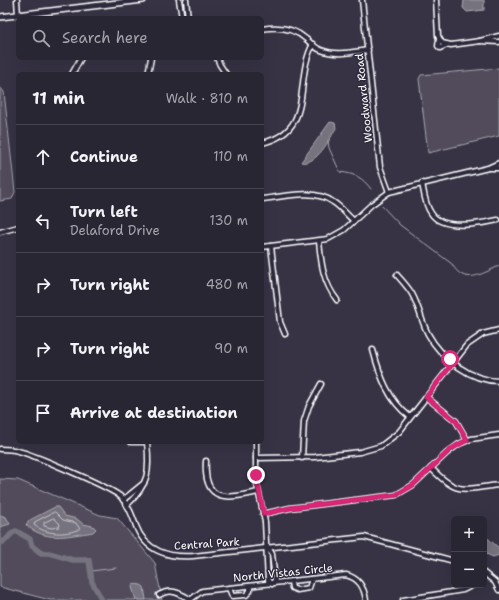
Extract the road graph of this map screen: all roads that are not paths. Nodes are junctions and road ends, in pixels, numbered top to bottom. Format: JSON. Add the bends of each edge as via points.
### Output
{"nodes":[{"id":1,"x":17,"y":0,"type":"edge"},
{"id":2,"x":143,"y":0,"type":"edge"},
{"id":3,"x":179,"y":0,"type":"edge"},
{"id":4,"x":186,"y":0,"type":"edge"},
{"id":5,"x":362,"y":0,"type":"edge"},
{"id":6,"x":436,"y":0,"type":"edge"},
{"id":7,"x":18,"y":14,"type":"junction"},
{"id":8,"x":182,"y":16,"type":"edge"},
{"id":9,"x":188,"y":16,"type":"edge"},
{"id":10,"x":0,"y":17,"type":"edge"},
{"id":11,"x":264,"y":29,"type":"edge"},
{"id":12,"x":499,"y":36,"type":"edge"},
{"id":13,"x":480,"y":41,"type":"junction"},
{"id":14,"x":499,"y":42,"type":"edge"},
{"id":15,"x":312,"y":44,"type":"junction"},
{"id":16,"x":368,"y":50,"type":"junction"},
{"id":17,"x":80,"y":60,"type":"edge"},
{"id":18,"x":151,"y":60,"type":"edge"},
{"id":19,"x":218,"y":60,"type":"edge"},
{"id":20,"x":73,"y":72,"type":"edge"},
{"id":21,"x":148,"y":72,"type":"edge"},
{"id":22,"x":225,"y":72,"type":"edge"},
{"id":23,"x":264,"y":142,"type":"edge"},
{"id":24,"x":499,"y":163,"type":"edge"},
{"id":25,"x":488,"y":168,"type":"junction"},
{"id":26,"x":499,"y":168,"type":"edge"},
{"id":27,"x":422,"y":184,"type":"junction"},
{"id":28,"x":389,"y":192,"type":"junction"},
{"id":29,"x":264,"y":199,"type":"edge"},
{"id":30,"x":498,"y":220,"type":"edge"},
{"id":31,"x":354,"y":222,"type":"junction"},
{"id":32,"x":16,"y":228,"type":"edge"},
{"id":33,"x":0,"y":232,"type":"edge"},
{"id":34,"x":319,"y":241,"type":"junction"},
{"id":35,"x":271,"y":246,"type":"junction"},
{"id":36,"x":264,"y":247,"type":"edge"},
{"id":37,"x":397,"y":275,"type":"dead end"},
{"id":38,"x":337,"y":300,"type":"dead end"},
{"id":39,"x":499,"y":330,"type":"edge"},
{"id":40,"x":285,"y":334,"type":"dead end"},
{"id":41,"x":373,"y":350,"type":"dead end"},
{"id":42,"x":454,"y":362,"type":"junction"},
{"id":43,"x":499,"y":381,"type":"edge"},
{"id":44,"x":321,"y":384,"type":"dead end"},
{"id":45,"x":426,"y":397,"type":"junction"},
{"id":46,"x":410,"y":417,"type":"junction"},
{"id":47,"x":499,"y":435,"type":"edge"},
{"id":48,"x":467,"y":440,"type":"junction"},
{"id":49,"x":146,"y":444,"type":"edge"},
{"id":50,"x":256,"y":444,"type":"edge"},
{"id":51,"x":0,"y":449,"type":"edge"},
{"id":52,"x":256,"y":458,"type":"junction"},
{"id":53,"x":302,"y":458,"type":"junction"},
{"id":54,"x":206,"y":461,"type":"dead end"},
{"id":55,"x":431,"y":468,"type":"junction"},
{"id":56,"x":144,"y":483,"type":"junction"},
{"id":57,"x":499,"y":485,"type":"edge"},
{"id":58,"x":258,"y":492,"type":"junction"},
{"id":59,"x":123,"y":500,"type":"junction"},
{"id":60,"x":127,"y":505,"type":"junction"},
{"id":61,"x":264,"y":514,"type":"junction"},
{"id":62,"x":268,"y":547,"type":"junction"},
{"id":63,"x":451,"y":561,"type":"edge"},
{"id":64,"x":487,"y":575,"type":"edge"},
{"id":65,"x":312,"y":579,"type":"junction"},
{"id":66,"x":291,"y":582,"type":"junction"},
{"id":67,"x":272,"y":584,"type":"junction"},
{"id":68,"x":250,"y":586,"type":"junction"},
{"id":69,"x":229,"y":588,"type":"junction"},
{"id":70,"x":467,"y":588,"type":"edge"},
{"id":71,"x":499,"y":590,"type":"edge"},
{"id":72,"x":159,"y":594,"type":"dead end"},
{"id":73,"x":190,"y":600,"type":"edge"},
{"id":74,"x":366,"y":600,"type":"edge"},
{"id":75,"x":403,"y":600,"type":"edge"}],
"edges":[{"from":1,"to":7,"type":"street"},
{"from":2,"to":7,"type":"main road"},
{"from":3,"to":8,"type":"street"},
{"from":4,"to":9,"type":"street"},
{"from":5,"to":16,"type":"street","name":"Woodward Road"},
{"from":6,"to":13,"type":"street","via":[[439,38],[449,45]]},
{"from":7,"to":10,"type":"main road"},
{"from":11,"to":15,"type":"street","via":[[288,28],[300,33]]},
{"from":12,"to":13,"type":"street"},
{"from":13,"to":14,"type":"street"},
{"from":15,"to":16,"type":"street","via":[[319,50],[332,53]]},
{"from":15,"to":23,"type":"street","via":[[304,66],[298,117],[281,136]]},
{"from":16,"to":28,"type":"street","name":"Woodward Road","via":[[380,167]]},
{"from":17,"to":20,"type":"street"},
{"from":18,"to":21,"type":"street"},
{"from":19,"to":22,"type":"street"},
{"from":24,"to":25,"type":"street"},
{"from":25,"to":26,"type":"street"},
{"from":25,"to":27,"type":"street"},
{"from":27,"to":28,"type":"street"},
{"from":27,"to":30,"type":"street","via":[[428,210],[441,222],[454,225]]},
{"from":28,"to":31,"type":"street","via":[[377,199]]},
{"from":29,"to":31,"type":"street","via":[[307,194],[320,196],[335,202]]},
{"from":31,"to":34,"type":"street","via":[[336,236]]},
{"from":32,"to":33,"type":"street"},
{"from":34,"to":35,"type":"street"},
{"from":34,"to":38,"type":"street","via":[[324,277]]},
{"from":35,"to":36,"type":"street"},
{"from":35,"to":40,"type":"street","via":[[280,322]]},
{"from":37,"to":42,"type":"street","via":[[412,292],[431,338]]},
{"from":39,"to":42,"type":"street","via":[[482,334],[472,340]]},
{"from":41,"to":46,"type":"street","via":[[390,396]]},
{"from":42,"to":43,"type":"street","via":[[474,376]]},
{"from":42,"to":45,"type":"street"},
{"from":44,"to":53,"type":"street","via":[[304,421]]},
{"from":45,"to":46,"type":"street"},
{"from":45,"to":48,"type":"street","via":[[456,421]]},
{"from":46,"to":53,"type":"street","via":[[394,437],[376,448]]},
{"from":47,"to":48,"type":"street"},
{"from":48,"to":55,"type":"street","via":[[451,449]]},
{"from":49,"to":56,"type":"street","via":[[149,462]]},
{"from":50,"to":52,"type":"street"},
{"from":51,"to":59,"type":"street","name":"Central Park","via":[[20,451],[109,489]]},
{"from":52,"to":53,"type":"street"},
{"from":52,"to":58,"type":"street"},
{"from":54,"to":58,"type":"street","via":[[205,475],[217,494],[231,498]]},
{"from":55,"to":57,"type":"street","via":[[446,484],[456,488]]},
{"from":55,"to":61,"type":"street","via":[[408,488],[392,496],[290,508]]},
{"from":56,"to":59,"type":"street"},
{"from":56,"to":60,"type":"street","via":[[144,487]]},
{"from":58,"to":61,"type":"street"},
{"from":59,"to":60,"type":"street","name":"Central Park"},
{"from":60,"to":62,"type":"street","name":"Central Park","via":[[140,535],[146,542],[161,553],[171,556],[193,556]]},
{"from":61,"to":62,"type":"street"},
{"from":62,"to":63,"type":"street","name":"Central Park","via":[[364,537]]},
{"from":62,"to":67,"type":"street","via":[[268,580]]},
{"from":62,"to":67,"type":"street","via":[[272,554],[275,580]]},
{"from":64,"to":71,"type":"street","via":[[495,582]]},
{"from":65,"to":66,"type":"street","name":"North Vistas Circle"},
{"from":65,"to":66,"type":"street","via":[[309,588],[304,589],[292,588]]},
{"from":65,"to":74,"type":"street","name":"North Vistas Circle","via":[[352,577],[364,589]]},
{"from":66,"to":67,"type":"street","name":"North Vistas Circle"},
{"from":67,"to":68,"type":"street","name":"North Vistas Circle"},
{"from":68,"to":69,"type":"street","name":"North Vistas Circle"},
{"from":68,"to":69,"type":"street","via":[[250,591],[246,595],[232,596]]},
{"from":69,"to":73,"type":"street","name":"North Vistas Circle","via":[[202,591]]},
{"from":70,"to":75,"type":"street"},
{"from":72,"to":73,"type":"street","via":[[171,591]]}]}
